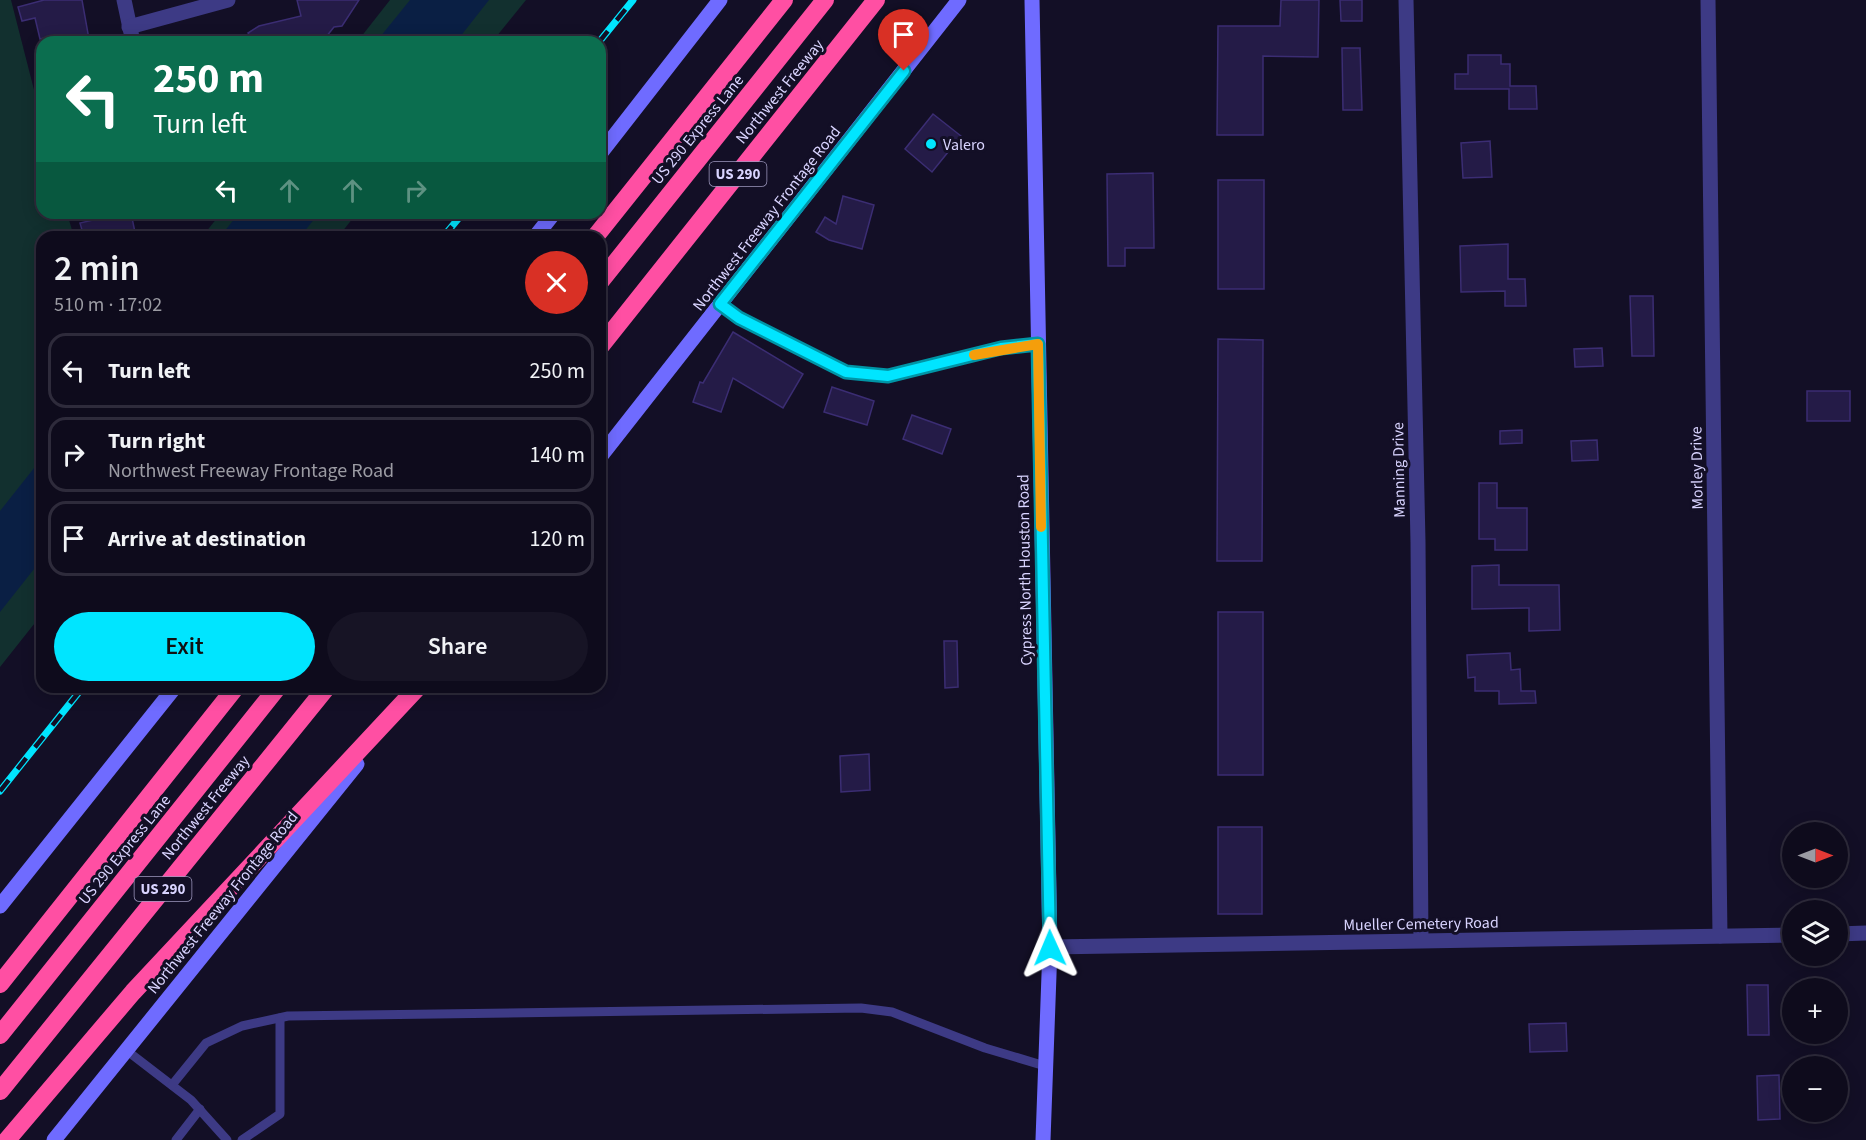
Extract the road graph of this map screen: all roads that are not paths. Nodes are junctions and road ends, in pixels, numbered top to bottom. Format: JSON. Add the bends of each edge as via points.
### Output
{"nodes":[{"id":1,"x":124,"y":0,"type":"edge"},
{"id":2,"x":228,"y":0,"type":"edge"},
{"id":3,"x":720,"y":0,"type":"edge"},
{"id":4,"x":784,"y":0,"type":"edge"},
{"id":5,"x":825,"y":0,"type":"edge"},
{"id":6,"x":876,"y":0,"type":"edge"},
{"id":7,"x":959,"y":0,"type":"edge"},
{"id":8,"x":1032,"y":0,"type":"edge"},
{"id":9,"x":1406,"y":0,"type":"edge"},
{"id":10,"x":1708,"y":0,"type":"edge"},
{"id":11,"x":131,"y":35,"type":"edge"},
{"id":12,"x":606,"y":146,"type":"edge"},
{"id":13,"x":549,"y":219,"type":"edge"},
{"id":14,"x":540,"y":231,"type":"edge"},
{"id":15,"x":600,"y":231,"type":"edge"},
{"id":16,"x":606,"y":274,"type":"edge"},
{"id":17,"x":720,"y":304,"type":"junction"},
{"id":18,"x":606,"y":339,"type":"edge"},
{"id":19,"x":1038,"y":344,"type":"junction"},
{"id":20,"x":606,"y":449,"type":"edge"},
{"id":21,"x":170,"y":693,"type":"edge"},
{"id":22,"x":231,"y":693,"type":"edge"},
{"id":23,"x":273,"y":693,"type":"edge"},
{"id":24,"x":322,"y":693,"type":"edge"},
{"id":25,"x":412,"y":693,"type":"edge"},
{"id":26,"x":413,"y":693,"type":"edge"},
{"id":27,"x":0,"y":906,"type":"edge"},
{"id":28,"x":1866,"y":933,"type":"edge"},
{"id":29,"x":1848,"y":934,"type":"edge"},
{"id":30,"x":1782,"y":935,"type":"edge"},
{"id":31,"x":1720,"y":936,"type":"junction"},
{"id":32,"x":1421,"y":940,"type":"junction"},
{"id":33,"x":1050,"y":948,"type":"junction"},
{"id":34,"x":0,"y":984,"type":"edge"},
{"id":35,"x":280,"y":1018,"type":"junction"},
{"id":36,"x":0,"y":1035,"type":"edge"},
{"id":37,"x":126,"y":1050,"type":"junction"},
{"id":38,"x":1045,"y":1066,"type":"junction"},
{"id":39,"x":172,"y":1085,"type":"junction"},
{"id":40,"x":0,"y":1091,"type":"edge"},
{"id":41,"x":200,"y":1109,"type":"junction"},
{"id":42,"x":7,"y":1140,"type":"edge"},
{"id":43,"x":54,"y":1140,"type":"edge"},
{"id":44,"x":176,"y":1140,"type":"edge"},
{"id":45,"x":227,"y":1140,"type":"edge"},
{"id":46,"x":242,"y":1140,"type":"edge"},
{"id":47,"x":1043,"y":1140,"type":"edge"}],
"edges":[{"from":1,"to":11,"type":"street"},
{"from":2,"to":11,"type":"street"},
{"from":3,"to":12,"type":"main road"},
{"from":4,"to":15,"type":"highway"},
{"from":5,"to":16,"type":"highway","name":"US 290 Express Lane"},
{"from":6,"to":18,"type":"highway","name":"Northwest Freeway","number":"US 290"},
{"from":7,"to":17,"type":"main road","name":"Northwest Freeway Frontage Road"},
{"from":8,"to":19,"type":"main road","name":"Cypress North Houston Road"},
{"from":9,"to":32,"type":"street","name":"Manning Drive","via":[[1418,531]]},
{"from":10,"to":31,"type":"street","name":"Morley Drive"},
{"from":13,"to":14,"type":"main road"},
{"from":17,"to":19,"type":"lane","via":[[739,318],[846,372],[888,376],[1001,348]]},
{"from":17,"to":20,"type":"main road","name":"Northwest Freeway Frontage Road"},
{"from":19,"to":33,"type":"main road","name":"Cypress North Houston Road"},
{"from":21,"to":27,"type":"main road"},
{"from":22,"to":34,"type":"highway"},
{"from":23,"to":36,"type":"highway","name":"US 290 Express Lane"},
{"from":24,"to":40,"type":"highway","name":"Northwest Freeway","number":"US 290"},
{"from":25,"to":42,"type":"highway","via":[[133,992]]},
{"from":26,"to":37,"type":"main road","name":"Northwest Freeway Frontage Road"},
{"from":28,"to":29,"type":"street"},
{"from":30,"to":31,"type":"street","name":"Mueller Cemetery Road"},
{"from":31,"to":32,"type":"street","name":"Mueller Cemetery Road"},
{"from":32,"to":33,"type":"street","name":"Mueller Cemetery Road"},
{"from":33,"to":38,"type":"main road","name":"Cypress North Houston Road"},
{"from":35,"to":38,"type":"lane","via":[[861,1008],[892,1012]]},
{"from":35,"to":39,"type":"lane","via":[[242,1026],[207,1043]]},
{"from":35,"to":46,"type":"lane","via":[[280,1114]]},
{"from":37,"to":39,"type":"lane"},
{"from":37,"to":43,"type":"main road","name":"Northwest Freeway Frontage Road"},
{"from":38,"to":47,"type":"main road","name":"Cypress North Houston Road"},
{"from":39,"to":41,"type":"lane"},
{"from":41,"to":44,"type":"lane"},
{"from":41,"to":45,"type":"lane"}]}
